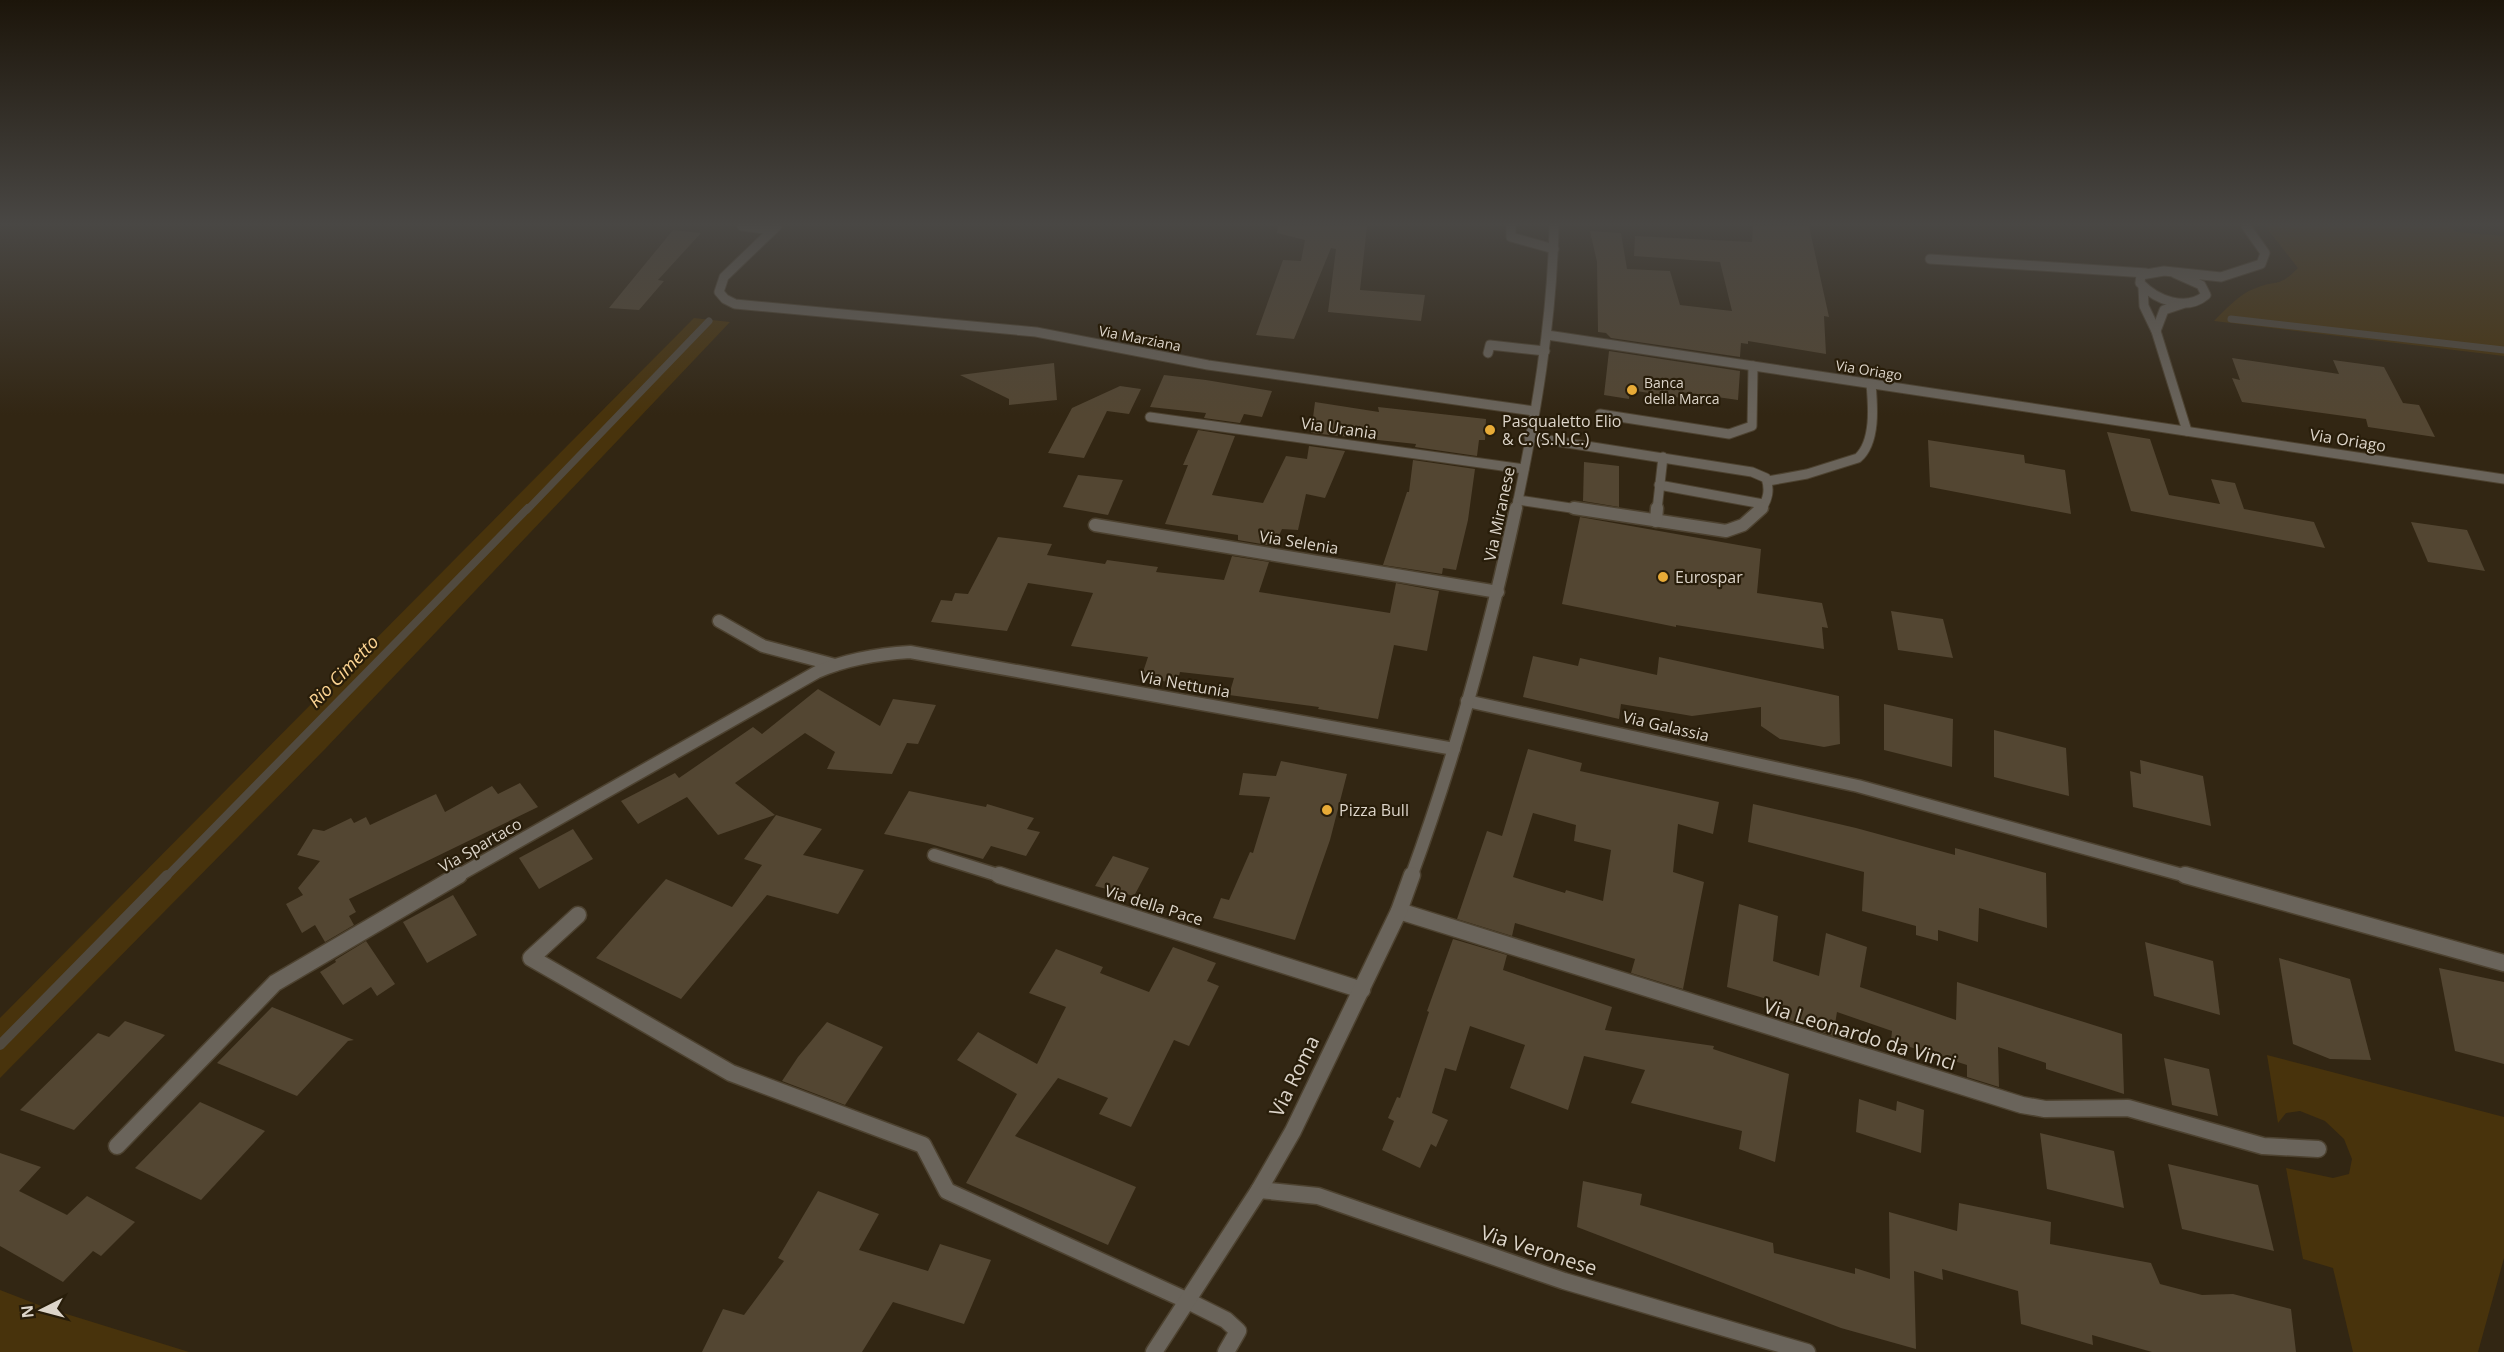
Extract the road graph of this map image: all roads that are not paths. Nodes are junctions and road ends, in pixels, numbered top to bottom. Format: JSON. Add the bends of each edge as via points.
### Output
{"nodes":[{"id":1,"x":720,"y":289,"type":"edge"},
{"id":2,"x":1553,"y":289,"type":"edge"},
{"id":3,"x":2143,"y":289,"type":"edge"},
{"id":4,"x":2153,"y":289,"type":"edge"},
{"id":5,"x":2206,"y":291,"type":"edge"},
{"id":6,"x":2188,"y":303,"type":"junction"},
{"id":7,"x":2156,"y":331,"type":"junction"},
{"id":8,"x":1547,"y":335,"type":"junction"},
{"id":9,"x":1545,"y":351,"type":"junction"},
{"id":10,"x":1488,"y":353,"type":"dead end"},
{"id":11,"x":1753,"y":366,"type":"junction"},
{"id":12,"x":1871,"y":384,"type":"junction"},
{"id":13,"x":1534,"y":411,"type":"junction"},
{"id":14,"x":1600,"y":414,"type":"dead end"},
{"id":15,"x":1150,"y":417,"type":"dead end"},
{"id":16,"x":2187,"y":431,"type":"junction"},
{"id":17,"x":1529,"y":437,"type":"junction"},
{"id":18,"x":1663,"y":457,"type":"junction"},
{"id":19,"x":1524,"y":469,"type":"junction"},
{"id":20,"x":2504,"y":479,"type":"edge"},
{"id":21,"x":1768,"y":481,"type":"junction"},
{"id":22,"x":1659,"y":485,"type":"junction"},
{"id":23,"x":1518,"y":500,"type":"junction"},
{"id":24,"x":1763,"y":504,"type":"junction"},
{"id":25,"x":1656,"y":521,"type":"junction"},
{"id":26,"x":1095,"y":525,"type":"dead end"},
{"id":27,"x":1498,"y":592,"type":"junction"},
{"id":28,"x":719,"y":621,"type":"dead end"},
{"id":29,"x":910,"y":652,"type":"joint"},
{"id":30,"x":835,"y":665,"type":"junction"},
{"id":31,"x":1467,"y":701,"type":"junction"},
{"id":32,"x":1454,"y":749,"type":"junction"},
{"id":33,"x":1439,"y":802,"type":"joint"},
{"id":34,"x":934,"y":855,"type":"dead end"},
{"id":35,"x":1399,"y":911,"type":"junction"},
{"id":36,"x":578,"y":915,"type":"dead end"},
{"id":37,"x":2504,"y":963,"type":"edge"},
{"id":38,"x":1362,"y":990,"type":"junction"},
{"id":39,"x":117,"y":1146,"type":"dead end"},
{"id":40,"x":2318,"y":1149,"type":"dead end"},
{"id":41,"x":1259,"y":1190,"type":"junction"},
{"id":42,"x":1186,"y":1300,"type":"junction"},
{"id":43,"x":1154,"y":1352,"type":"edge"},
{"id":44,"x":1226,"y":1352,"type":"edge"},
{"id":45,"x":1807,"y":1352,"type":"edge"}],
"edges":[{"from":1,"to":13,"type":"street","name":"Via Marziana","via":[[725,299],[735,304],[1036,332],[1208,365]]},
{"from":2,"to":8,"type":"street","name":"Via Miranese"},
{"from":3,"to":7,"type":"street","via":[[2144,306]]},
{"from":4,"to":6,"type":"street","via":[[2166,300]]},
{"from":5,"to":6,"type":"street","via":[[2203,299]]},
{"from":6,"to":7,"type":"street","via":[[2164,310]]},
{"from":7,"to":16,"type":"street"},
{"from":8,"to":9,"type":"street","name":"Via Miranese"},
{"from":8,"to":11,"type":"street","name":"Via Oriago"},
{"from":9,"to":10,"type":"street","via":[[1490,345]]},
{"from":9,"to":13,"type":"street","name":"Via Miranese"},
{"from":11,"to":12,"type":"street","name":"Via Oriago"},
{"from":11,"to":14,"type":"street","via":[[1752,426],[1729,434]]},
{"from":12,"to":16,"type":"street","name":"Via Oriago"},
{"from":12,"to":21,"type":"street","via":[[1864,453],[1808,474]]},
{"from":13,"to":17,"type":"street","name":"Via Miranese"},
{"from":15,"to":19,"type":"street","name":"Via Urania"},
{"from":16,"to":20,"type":"street","name":"Via Oriago"},
{"from":17,"to":18,"type":"street"},
{"from":17,"to":19,"type":"street","name":"Via Miranese"},
{"from":18,"to":21,"type":"street","via":[[1752,472]]},
{"from":18,"to":22,"type":"street"},
{"from":19,"to":23,"type":"street","name":"Via Miranese"},
{"from":21,"to":24,"type":"street"},
{"from":22,"to":24,"type":"street"},
{"from":22,"to":25,"type":"street"},
{"from":23,"to":25,"type":"street"},
{"from":23,"to":27,"type":"street","name":"Via Miranese"},
{"from":24,"to":25,"type":"street","via":[[1754,518],[1729,531]]},
{"from":26,"to":27,"type":"street","name":"Via Selenia"},
{"from":27,"to":31,"type":"street","name":"Via Miranese"},
{"from":28,"to":30,"type":"street","via":[[763,646]]},
{"from":29,"to":30,"type":"street","name":"Via Spartaco","via":[[878,654]]},
{"from":29,"to":32,"type":"street","name":"Via Nettunia"},
{"from":30,"to":39,"type":"street","name":"Via Spartaco","via":[[275,983]]},
{"from":31,"to":32,"type":"street","name":"Via Miranese"},
{"from":31,"to":37,"type":"street","name":"Via Galassia","via":[[1858,786]]},
{"from":32,"to":33,"type":"street","name":"Via Miranese"},
{"from":33,"to":35,"type":"street","name":"Via Roma"},
{"from":34,"to":38,"type":"street","name":"Via della Pace"},
{"from":35,"to":38,"type":"street","name":"Via Roma"},
{"from":35,"to":40,"type":"street","name":"Via Leonardo da Vinci","via":[[2022,1105],[2045,1109],[2128,1108],[2264,1146]]},
{"from":36,"to":42,"type":"street","via":[[531,958],[731,1073],[923,1145],[947,1191]]},
{"from":38,"to":41,"type":"street","name":"Via Roma","via":[[1293,1131]]},
{"from":41,"to":42,"type":"street","name":"Via Roma"},
{"from":41,"to":45,"type":"street","name":"Via Veronese","via":[[1318,1196],[1564,1281]]},
{"from":42,"to":43,"type":"street","name":"Via Roma"},
{"from":42,"to":44,"type":"street","via":[[1226,1320],[1238,1331]]}]}
